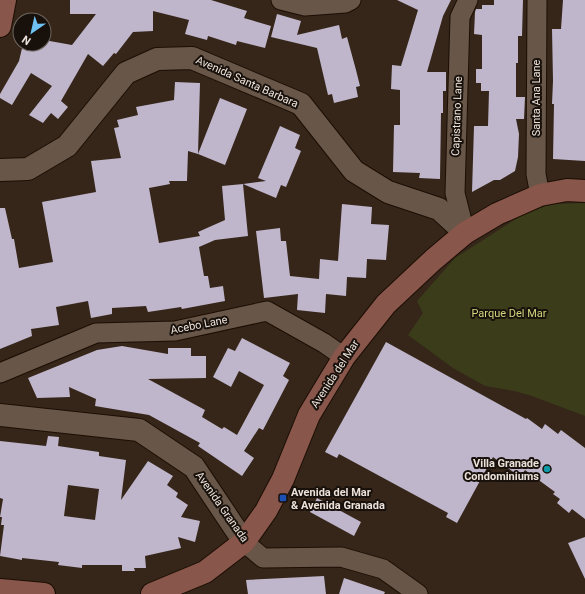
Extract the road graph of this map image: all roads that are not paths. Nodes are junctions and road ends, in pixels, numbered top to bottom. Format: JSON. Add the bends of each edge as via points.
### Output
{"nodes":[{"id":1,"x":5,"y":0,"type":"edge"},
{"id":2,"x":281,"y":0,"type":"edge"},
{"id":3,"x":351,"y":0,"type":"edge"},
{"id":4,"x":468,"y":0,"type":"edge"},
{"id":5,"x":537,"y":0,"type":"edge"},
{"id":6,"x":0,"y":26,"type":"edge"},
{"id":7,"x":0,"y":170,"type":"edge"},
{"id":8,"x":585,"y":191,"type":"edge"},
{"id":9,"x":540,"y":195,"type":"junction"},
{"id":10,"x":465,"y":233,"type":"junction"},
{"id":11,"x":344,"y":357,"type":"junction"},
{"id":12,"x":0,"y":373,"type":"edge"},
{"id":13,"x":0,"y":415,"type":"edge"},
{"id":14,"x":244,"y":542,"type":"junction"},
{"id":15,"x":0,"y":590,"type":"edge"},
{"id":16,"x":44,"y":594,"type":"edge"},
{"id":17,"x":152,"y":594,"type":"edge"},
{"id":18,"x":418,"y":594,"type":"edge"}],
"edges":[{"from":1,"to":6,"type":"main road"},
{"from":2,"to":3,"type":"street","via":[[305,6],[345,3]]},
{"from":4,"to":10,"type":"street","name":"Capistrano Lane","via":[[460,17],[455,193]]},
{"from":5,"to":9,"type":"street","name":"Santa Ana Lane","via":[[536,174]]},
{"from":7,"to":10,"type":"street","name":"Avenida Santa Barbara","via":[[28,169],[67,146],[126,73],[157,59],[192,58],[301,104],[354,171],[388,192],[439,209]]},
{"from":8,"to":9,"type":"main road","name":"Avenida del Mar","via":[[567,190]]},
{"from":9,"to":10,"type":"main road","name":"Avenida del Mar","via":[[497,214]]},
{"from":10,"to":11,"type":"main road","name":"Avenida del Mar","via":[[386,304]]},
{"from":11,"to":12,"type":"street","name":"Acebo Lane","via":[[324,342],[267,311],[175,331],[96,333]]},
{"from":11,"to":14,"type":"main road","name":"Avenida del Mar","via":[[309,415],[283,479],[266,511]]},
{"from":13,"to":14,"type":"street","name":"Avenida Granada","via":[[139,430],[194,467]]},
{"from":14,"to":17,"type":"main road","name":"Avenida del Mar","via":[[205,572]]},
{"from":14,"to":18,"type":"street","name":"Avenida Granada","via":[[263,558],[341,557],[383,569]]},
{"from":15,"to":16,"type":"main road"}]}
